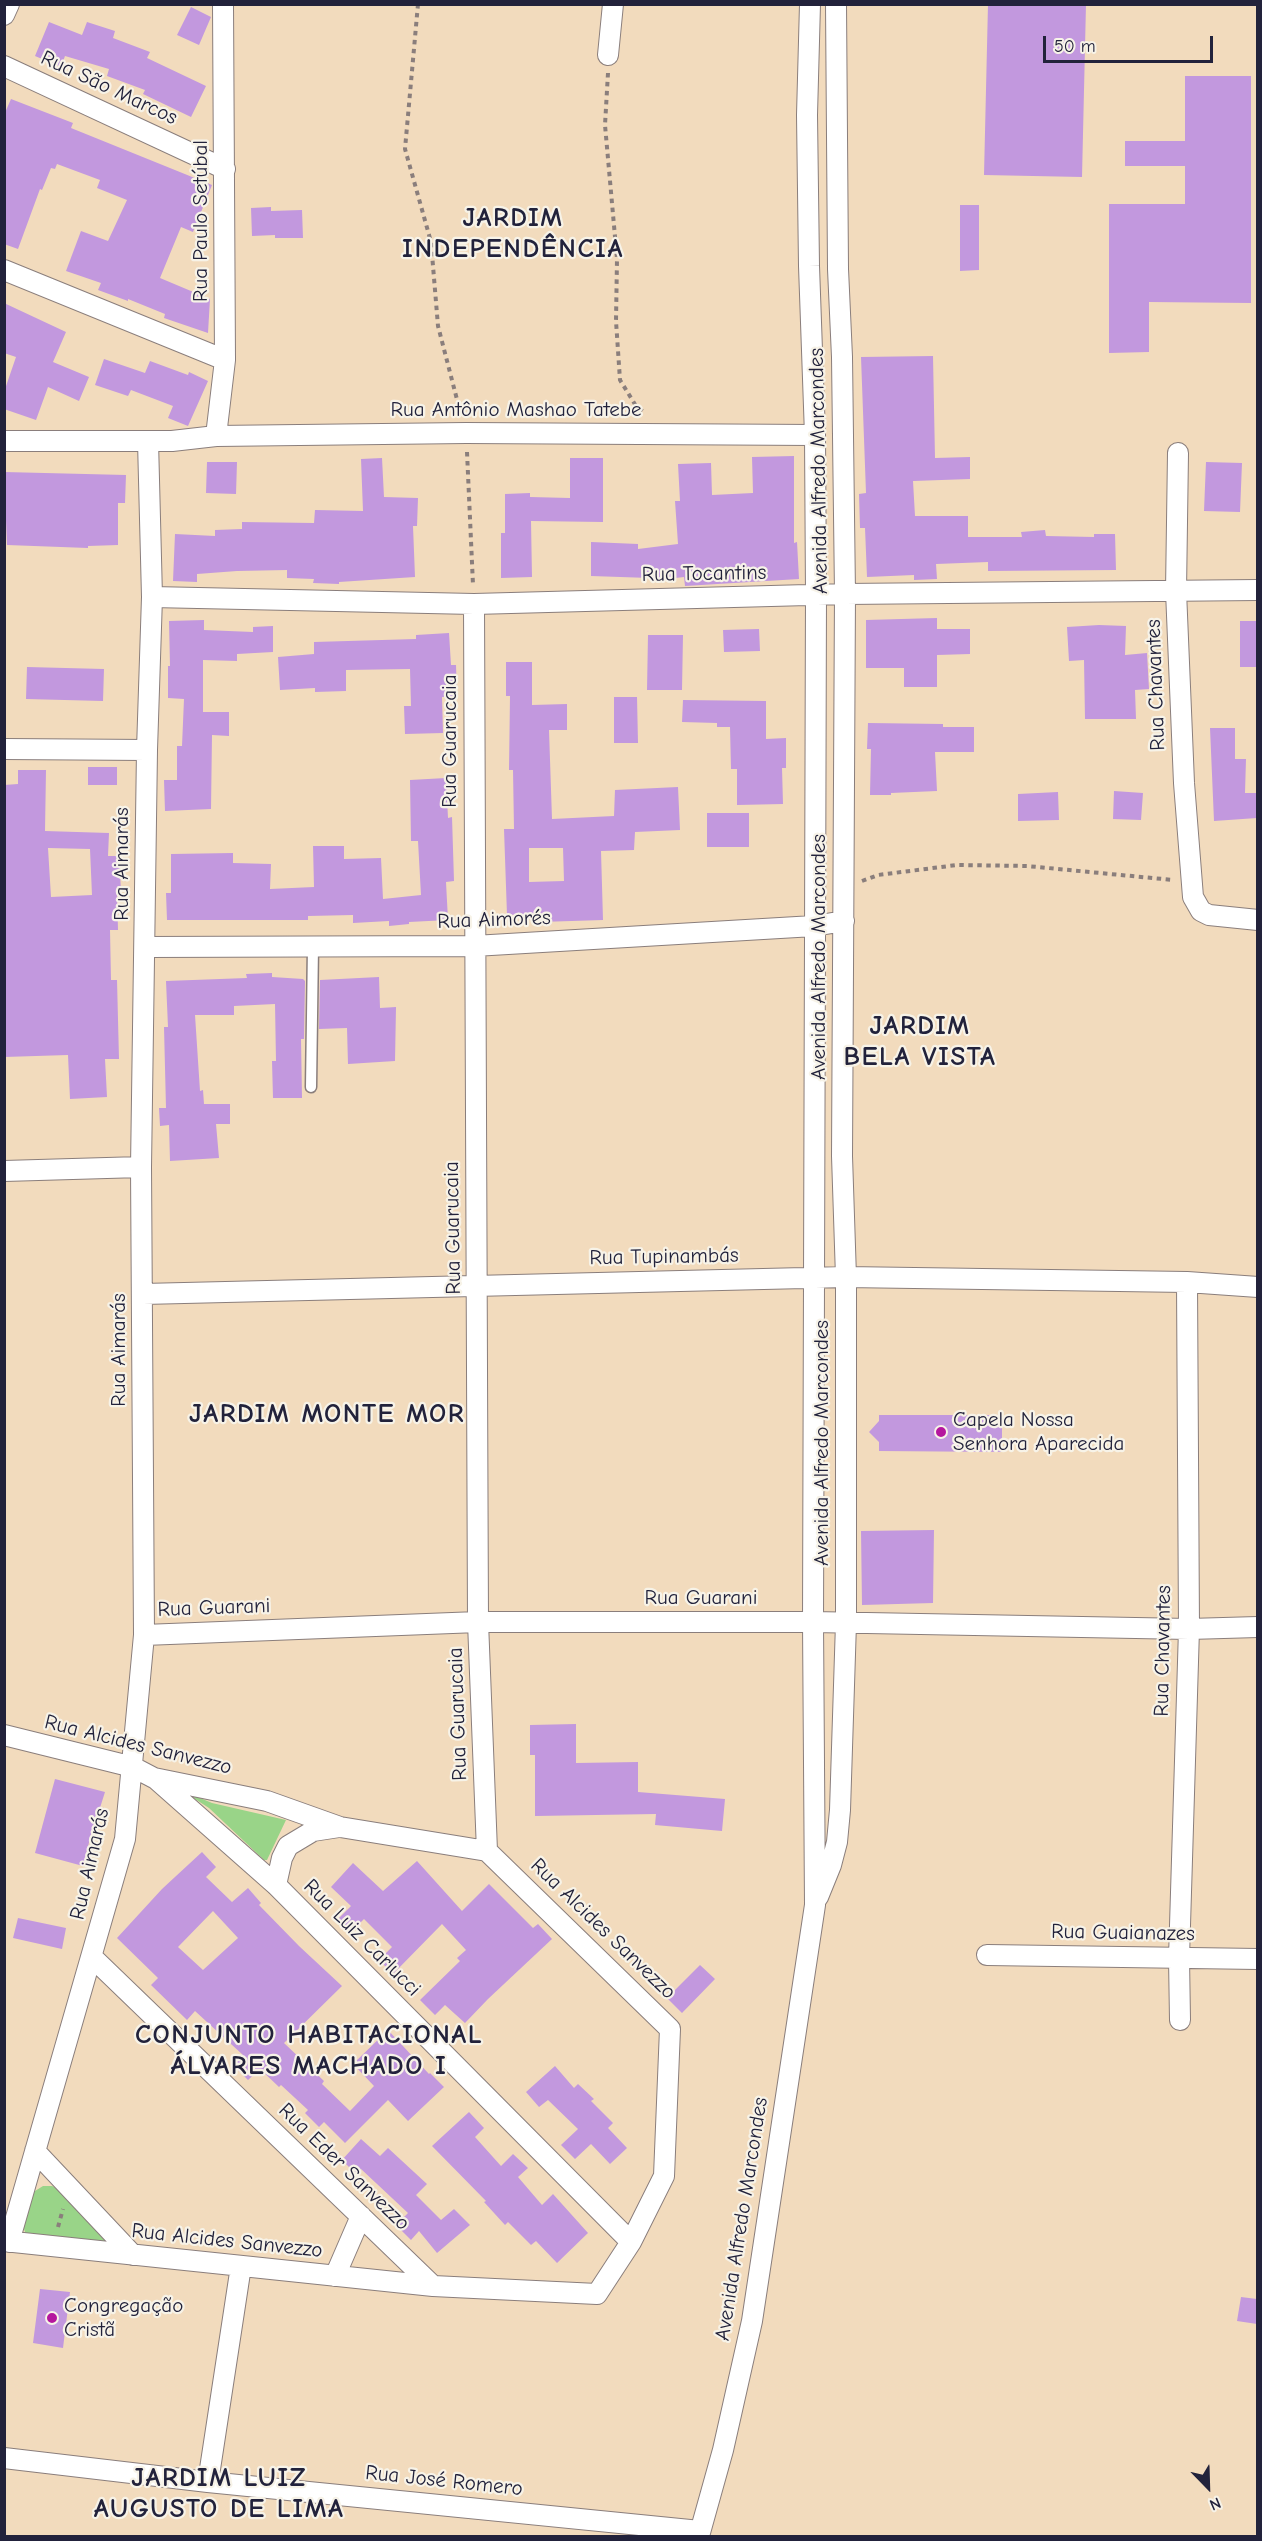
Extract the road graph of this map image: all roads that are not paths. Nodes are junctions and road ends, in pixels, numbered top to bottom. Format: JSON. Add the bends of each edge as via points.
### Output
{"nodes":[{"id":1,"x":9,"y":4,"type":"edge"},
{"id":2,"x":223,"y":4,"type":"edge"},
{"id":3,"x":613,"y":4,"type":"edge"},
{"id":4,"x":810,"y":4,"type":"edge"},
{"id":5,"x":836,"y":4,"type":"edge"},
{"id":6,"x":4,"y":15,"type":"edge"},
{"id":7,"x":608,"y":55,"type":"road end"},
{"id":8,"x":4,"y":66,"type":"edge"},
{"id":9,"x":225,"y":169,"type":"junction"},
{"id":10,"x":809,"y":267,"type":"junction"},
{"id":11,"x":838,"y":269,"type":"junction"},
{"id":12,"x":4,"y":270,"type":"edge"},
{"id":13,"x":225,"y":360,"type":"junction"},
{"id":14,"x":815,"y":435,"type":"junction"},
{"id":15,"x":216,"y":436,"type":"junction"},
{"id":16,"x":4,"y":441,"type":"edge"},
{"id":17,"x":148,"y":441,"type":"junction"},
{"id":18,"x":1178,"y":453,"type":"dead end"},
{"id":19,"x":1257,"y":590,"type":"edge"},
{"id":20,"x":1176,"y":591,"type":"junction"},
{"id":21,"x":845,"y":594,"type":"junction"},
{"id":22,"x":816,"y":595,"type":"junction"},
{"id":23,"x":152,"y":597,"type":"junction"},
{"id":24,"x":474,"y":604,"type":"junction"},
{"id":25,"x":4,"y":749,"type":"edge"},
{"id":26,"x":147,"y":750,"type":"junction"},
{"id":27,"x":1257,"y":920,"type":"edge"},
{"id":28,"x":844,"y":921,"type":"junction"},
{"id":29,"x":814,"y":926,"type":"junction"},
{"id":30,"x":313,"y":946,"type":"junction"},
{"id":31,"x":474,"y":946,"type":"junction"},
{"id":32,"x":146,"y":947,"type":"junction"},
{"id":33,"x":311,"y":1087,"type":"dead end"},
{"id":34,"x":141,"y":1167,"type":"junction"},
{"id":35,"x":4,"y":1171,"type":"edge"},
{"id":36,"x":846,"y":1277,"type":"junction"},
{"id":37,"x":813,"y":1278,"type":"junction"},
{"id":38,"x":1187,"y":1282,"type":"junction"},
{"id":39,"x":478,"y":1285,"type":"junction"},
{"id":40,"x":1257,"y":1287,"type":"edge"},
{"id":41,"x":142,"y":1294,"type":"junction"},
{"id":42,"x":478,"y":1622,"type":"junction"},
{"id":43,"x":813,"y":1622,"type":"junction"},
{"id":44,"x":846,"y":1623,"type":"junction"},
{"id":45,"x":1257,"y":1627,"type":"edge"},
{"id":46,"x":1189,"y":1629,"type":"junction"},
{"id":47,"x":144,"y":1635,"type":"junction"},
{"id":48,"x":4,"y":1736,"type":"edge"},
{"id":49,"x":133,"y":1767,"type":"junction"},
{"id":50,"x":154,"y":1778,"type":"junction"},
{"id":51,"x":340,"y":1827,"type":"junction"},
{"id":52,"x":488,"y":1851,"type":"junction"},
{"id":53,"x":276,"y":1885,"type":"junction"},
{"id":54,"x":815,"y":1905,"type":"junction"},
{"id":55,"x":987,"y":1955,"type":"dead end"},
{"id":56,"x":92,"y":1957,"type":"junction"},
{"id":57,"x":1179,"y":1958,"type":"junction"},
{"id":58,"x":1257,"y":1959,"type":"edge"},
{"id":59,"x":1180,"y":2020,"type":"dead end"},
{"id":60,"x":35,"y":2151,"type":"junction"},
{"id":61,"x":361,"y":2216,"type":"junction"},
{"id":62,"x":7,"y":2242,"type":"edge"},
{"id":63,"x":631,"y":2242,"type":"junction"},
{"id":64,"x":133,"y":2255,"type":"junction"},
{"id":65,"x":241,"y":2266,"type":"junction"},
{"id":66,"x":335,"y":2276,"type":"junction"},
{"id":67,"x":433,"y":2286,"type":"junction"},
{"id":68,"x":4,"y":2458,"type":"edge"},
{"id":69,"x":208,"y":2482,"type":"junction"},
{"id":70,"x":700,"y":2534,"type":"edge"}],
"edges":[{"from":1,"to":6,"type":"street"},
{"from":2,"to":9,"type":"street","name":"Rua Paulo Setúbal"},
{"from":3,"to":7,"type":"street"},
{"from":4,"to":10,"type":"street","name":"Avenida Alfredo Marcondes"},
{"from":5,"to":11,"type":"street","name":"Avenida Alfredo Marcondes"},
{"from":8,"to":9,"type":"street","name":"Rua São Marcos"},
{"from":9,"to":13,"type":"street","name":"Rua Paulo Setúbal"},
{"from":10,"to":11,"type":"street"},
{"from":10,"to":14,"type":"street","name":"Avenida Alfredo Marcondes"},
{"from":11,"to":21,"type":"street","name":"Avenida Alfredo Marcondes"},
{"from":12,"to":13,"type":"street"},
{"from":13,"to":15,"type":"street","name":"Rua Paulo Setúbal"},
{"from":14,"to":15,"type":"street","name":"Rua Antônio Mashao Tatebe"},
{"from":14,"to":22,"type":"street","name":"Avenida Alfredo Marcondes"},
{"from":15,"to":17,"type":"street","name":"Rua Antônio Mashao Tatebe"},
{"from":16,"to":17,"type":"street","name":"Rua Antônio Mashao Tatebe"},
{"from":17,"to":23,"type":"street","name":"Rua Aimarás"},
{"from":18,"to":20,"type":"street","name":"Rua Chavantes"},
{"from":19,"to":20,"type":"street","name":"Rua Tocantins"},
{"from":20,"to":21,"type":"street","name":"Rua Tocantins"},
{"from":20,"to":27,"type":"street","name":"Rua Chavantes","via":[[1193,897],[1201,911],[1209,915]]},
{"from":21,"to":22,"type":"street","name":"Rua Tocantins"},
{"from":21,"to":28,"type":"street","name":"Avenida Alfredo Marcondes"},
{"from":22,"to":24,"type":"street","name":"Rua Tocantins"},
{"from":22,"to":29,"type":"street","name":"Avenida Alfredo Marcondes"},
{"from":23,"to":24,"type":"street","name":"Rua Tocantins"},
{"from":23,"to":26,"type":"street","name":"Rua Aimarás"},
{"from":24,"to":31,"type":"street","name":"Rua Guarucaia"},
{"from":25,"to":26,"type":"street"},
{"from":26,"to":32,"type":"street","name":"Rua Aimarás"},
{"from":28,"to":29,"type":"street","name":"Rua Aimorés"},
{"from":28,"to":36,"type":"street","name":"Avenida Alfredo Marcondes","via":[[842,1156]]},
{"from":29,"to":31,"type":"street","name":"Rua Aimorés"},
{"from":29,"to":37,"type":"street","name":"Avenida Alfredo Marcondes"},
{"from":30,"to":31,"type":"street","name":"Rua Aimorés"},
{"from":30,"to":32,"type":"street","name":"Rua Aimorés"},
{"from":30,"to":33,"type":"lane"},
{"from":31,"to":39,"type":"street","name":"Rua Guarucaia"},
{"from":32,"to":34,"type":"street","name":"Rua Aimarás"},
{"from":34,"to":35,"type":"street"},
{"from":34,"to":41,"type":"street","name":"Rua Aimarás"},
{"from":36,"to":37,"type":"street","name":"Rua Tupinambás"},
{"from":36,"to":38,"type":"street","name":"Rua Tupinambás"},
{"from":36,"to":44,"type":"street","name":"Avenida Alfredo Marcondes"},
{"from":37,"to":39,"type":"street","name":"Rua Tupinambás"},
{"from":37,"to":43,"type":"street","name":"Avenida Alfredo Marcondes"},
{"from":38,"to":40,"type":"street","name":"Rua Tupinambás"},
{"from":38,"to":46,"type":"street","name":"Rua Chavantes"},
{"from":39,"to":41,"type":"street","name":"Rua Tupinambás"},
{"from":39,"to":42,"type":"street","name":"Rua Guarucaia"},
{"from":41,"to":47,"type":"street","name":"Rua Aimarás"},
{"from":42,"to":43,"type":"street","name":"Rua Guarani"},
{"from":42,"to":47,"type":"street","name":"Rua Guarani"},
{"from":42,"to":52,"type":"street","name":"Rua Guarucaia"},
{"from":43,"to":44,"type":"street","name":"Rua Guarani"},
{"from":43,"to":54,"type":"street","name":"Avenida Alfredo Marcondes"},
{"from":44,"to":46,"type":"street","name":"Rua Guarani"},
{"from":44,"to":54,"type":"street","name":"Avenida Alfredo Marcondes","via":[[837,1842]]},
{"from":45,"to":46,"type":"street","name":"Rua Guarani"},
{"from":46,"to":57,"type":"street","name":"Rua Chavantes"},
{"from":47,"to":49,"type":"street","name":"Rua Aimarás"},
{"from":48,"to":49,"type":"street","name":"Rua Alcides Sanvezzo"},
{"from":49,"to":50,"type":"street","name":"Rua Alcides Sanvezzo"},
{"from":49,"to":56,"type":"street","name":"Rua Aimarás","via":[[125,1839]]},
{"from":50,"to":51,"type":"street","name":"Rua Alcides Sanvezzo","via":[[267,1801]]},
{"from":50,"to":53,"type":"street","name":"Rua Luiz Carlucci"},
{"from":51,"to":52,"type":"street","name":"Rua Alcides Sanvezzo"},
{"from":51,"to":53,"type":"street","via":[[313,1831],[288,1846]]},
{"from":52,"to":63,"type":"street","name":"Rua Alcides Sanvezzo","via":[[670,2029],[664,2176]]},
{"from":53,"to":63,"type":"street","name":"Rua Luiz Carlucci"},
{"from":54,"to":70,"type":"street","name":"Avenida Alfredo Marcondes","via":[[752,2321]]},
{"from":55,"to":57,"type":"street","name":"Rua Guaianazes"},
{"from":56,"to":60,"type":"street","name":"Rua Aimarás"},
{"from":56,"to":61,"type":"street","name":"Rua Eder Sanvezzo"},
{"from":57,"to":58,"type":"street","name":"Rua Guaianazes"},
{"from":57,"to":59,"type":"street","name":"Rua Chavantes"},
{"from":60,"to":62,"type":"street","name":"Rua Aimarás"},
{"from":60,"to":64,"type":"street"},
{"from":61,"to":66,"type":"street"},
{"from":61,"to":67,"type":"street","name":"Rua Eder Sanvezzo"},
{"from":62,"to":64,"type":"street","name":"Rua Alcides Sanvezzo"},
{"from":63,"to":67,"type":"street","name":"Rua Alcides Sanvezzo","via":[[597,2294]]},
{"from":64,"to":65,"type":"street","name":"Rua Alcides Sanvezzo"},
{"from":65,"to":66,"type":"street","name":"Rua Alcides Sanvezzo"},
{"from":65,"to":69,"type":"street"},
{"from":66,"to":67,"type":"street","name":"Rua Alcides Sanvezzo"},
{"from":68,"to":69,"type":"street","name":"Rua José Romero"},
{"from":69,"to":70,"type":"street","name":"Rua José Romero"}]}
